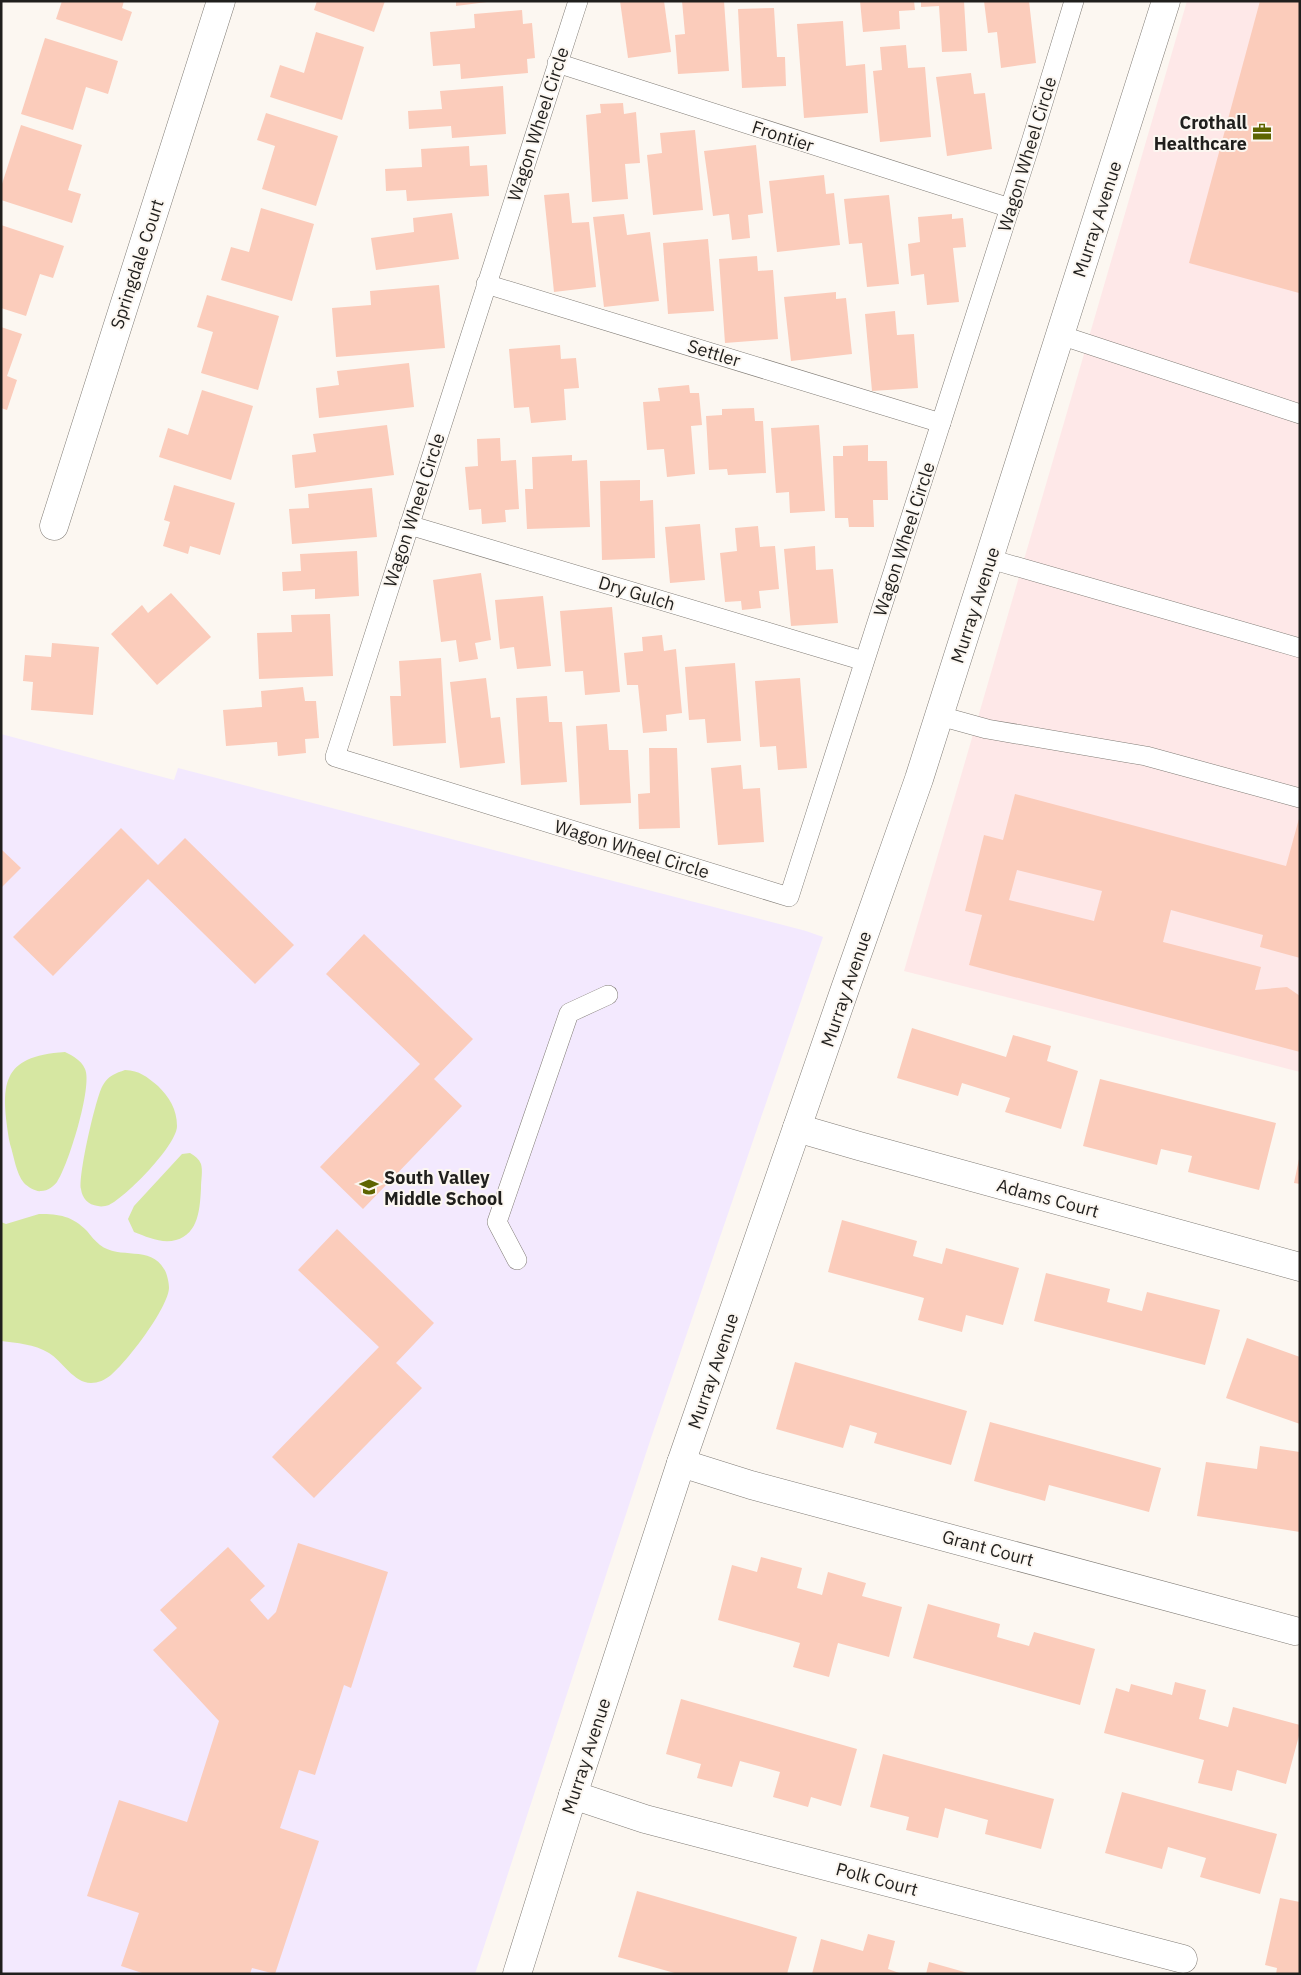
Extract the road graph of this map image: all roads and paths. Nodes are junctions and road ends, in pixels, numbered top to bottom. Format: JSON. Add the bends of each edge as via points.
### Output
{"nodes":[{"id":1,"x":221,"y":1,"type":"edge"},
{"id":2,"x":578,"y":1,"type":"edge"},
{"id":3,"x":1074,"y":1,"type":"edge"},
{"id":4,"x":1166,"y":1,"type":"edge"},
{"id":5,"x":557,"y":63,"type":"junction"},
{"id":6,"x":1010,"y":208,"type":"junction"},
{"id":7,"x":486,"y":284,"type":"junction"},
{"id":8,"x":1060,"y":335,"type":"junction"},
{"id":9,"x":1300,"y":414,"type":"edge"},
{"id":10,"x":941,"y":422,"type":"junction"},
{"id":11,"x":409,"y":525,"type":"junction"},
{"id":12,"x":54,"y":526,"type":"dead end"},
{"id":13,"x":990,"y":560,"type":"junction"},
{"id":14,"x":1300,"y":648,"type":"edge"},
{"id":15,"x":864,"y":661,"type":"junction"},
{"id":16,"x":940,"y":716,"type":"junction"},
{"id":17,"x":1300,"y":798,"type":"edge"},
{"id":18,"x":608,"y":995,"type":"dead end"},
{"id":19,"x":798,"y":1128,"type":"junction"},
{"id":20,"x":517,"y":1260,"type":"dead end"},
{"id":21,"x":1300,"y":1267,"type":"edge"},
{"id":22,"x":681,"y":1463,"type":"junction"},
{"id":23,"x":1295,"y":1631,"type":"dead end"},
{"id":24,"x":573,"y":1795,"type":"junction"},
{"id":25,"x":1183,"y":1959,"type":"dead end"},
{"id":26,"x":517,"y":1974,"type":"edge"}],
"edges":[{"from":1,"to":12,"type":"street","name":"Springdale Court"},
{"from":2,"to":5,"type":"lane","name":"Wagon Wheel Circle"},
{"from":3,"to":6,"type":"lane","name":"Wagon Wheel Circle"},
{"from":4,"to":8,"type":"street","name":"Murray Avenue"},
{"from":5,"to":6,"type":"lane","name":"Frontier"},
{"from":5,"to":7,"type":"lane","name":"Wagon Wheel Circle"},
{"from":6,"to":10,"type":"lane","name":"Wagon Wheel Circle"},
{"from":7,"to":10,"type":"lane","name":"Settler"},
{"from":7,"to":11,"type":"lane","name":"Wagon Wheel Circle"},
{"from":8,"to":9,"type":"lane"},
{"from":8,"to":13,"type":"street","name":"Murray Avenue"},
{"from":10,"to":15,"type":"lane","name":"Wagon Wheel Circle"},
{"from":11,"to":15,"type":"lane","name":"Dry Gulch"},
{"from":11,"to":15,"type":"lane","name":"Wagon Wheel Circle","via":[[335,756],[789,897]]},
{"from":13,"to":14,"type":"lane"},
{"from":13,"to":16,"type":"street","name":"Murray Avenue"},
{"from":16,"to":17,"type":"lane","via":[[987,729],[1146,756]]},
{"from":16,"to":19,"type":"street","name":"Murray Avenue"},
{"from":18,"to":20,"type":"lane","via":[[569,1012],[497,1222]]},
{"from":19,"to":21,"type":"street","name":"Adams Court"},
{"from":19,"to":22,"type":"street","name":"Murray Avenue"},
{"from":22,"to":23,"type":"street","name":"Grant Court"},
{"from":22,"to":24,"type":"street","name":"Murray Avenue"},
{"from":24,"to":25,"type":"street","name":"Polk Court","via":[[645,1818]]},
{"from":24,"to":26,"type":"street","name":"Murray Avenue"}]}
